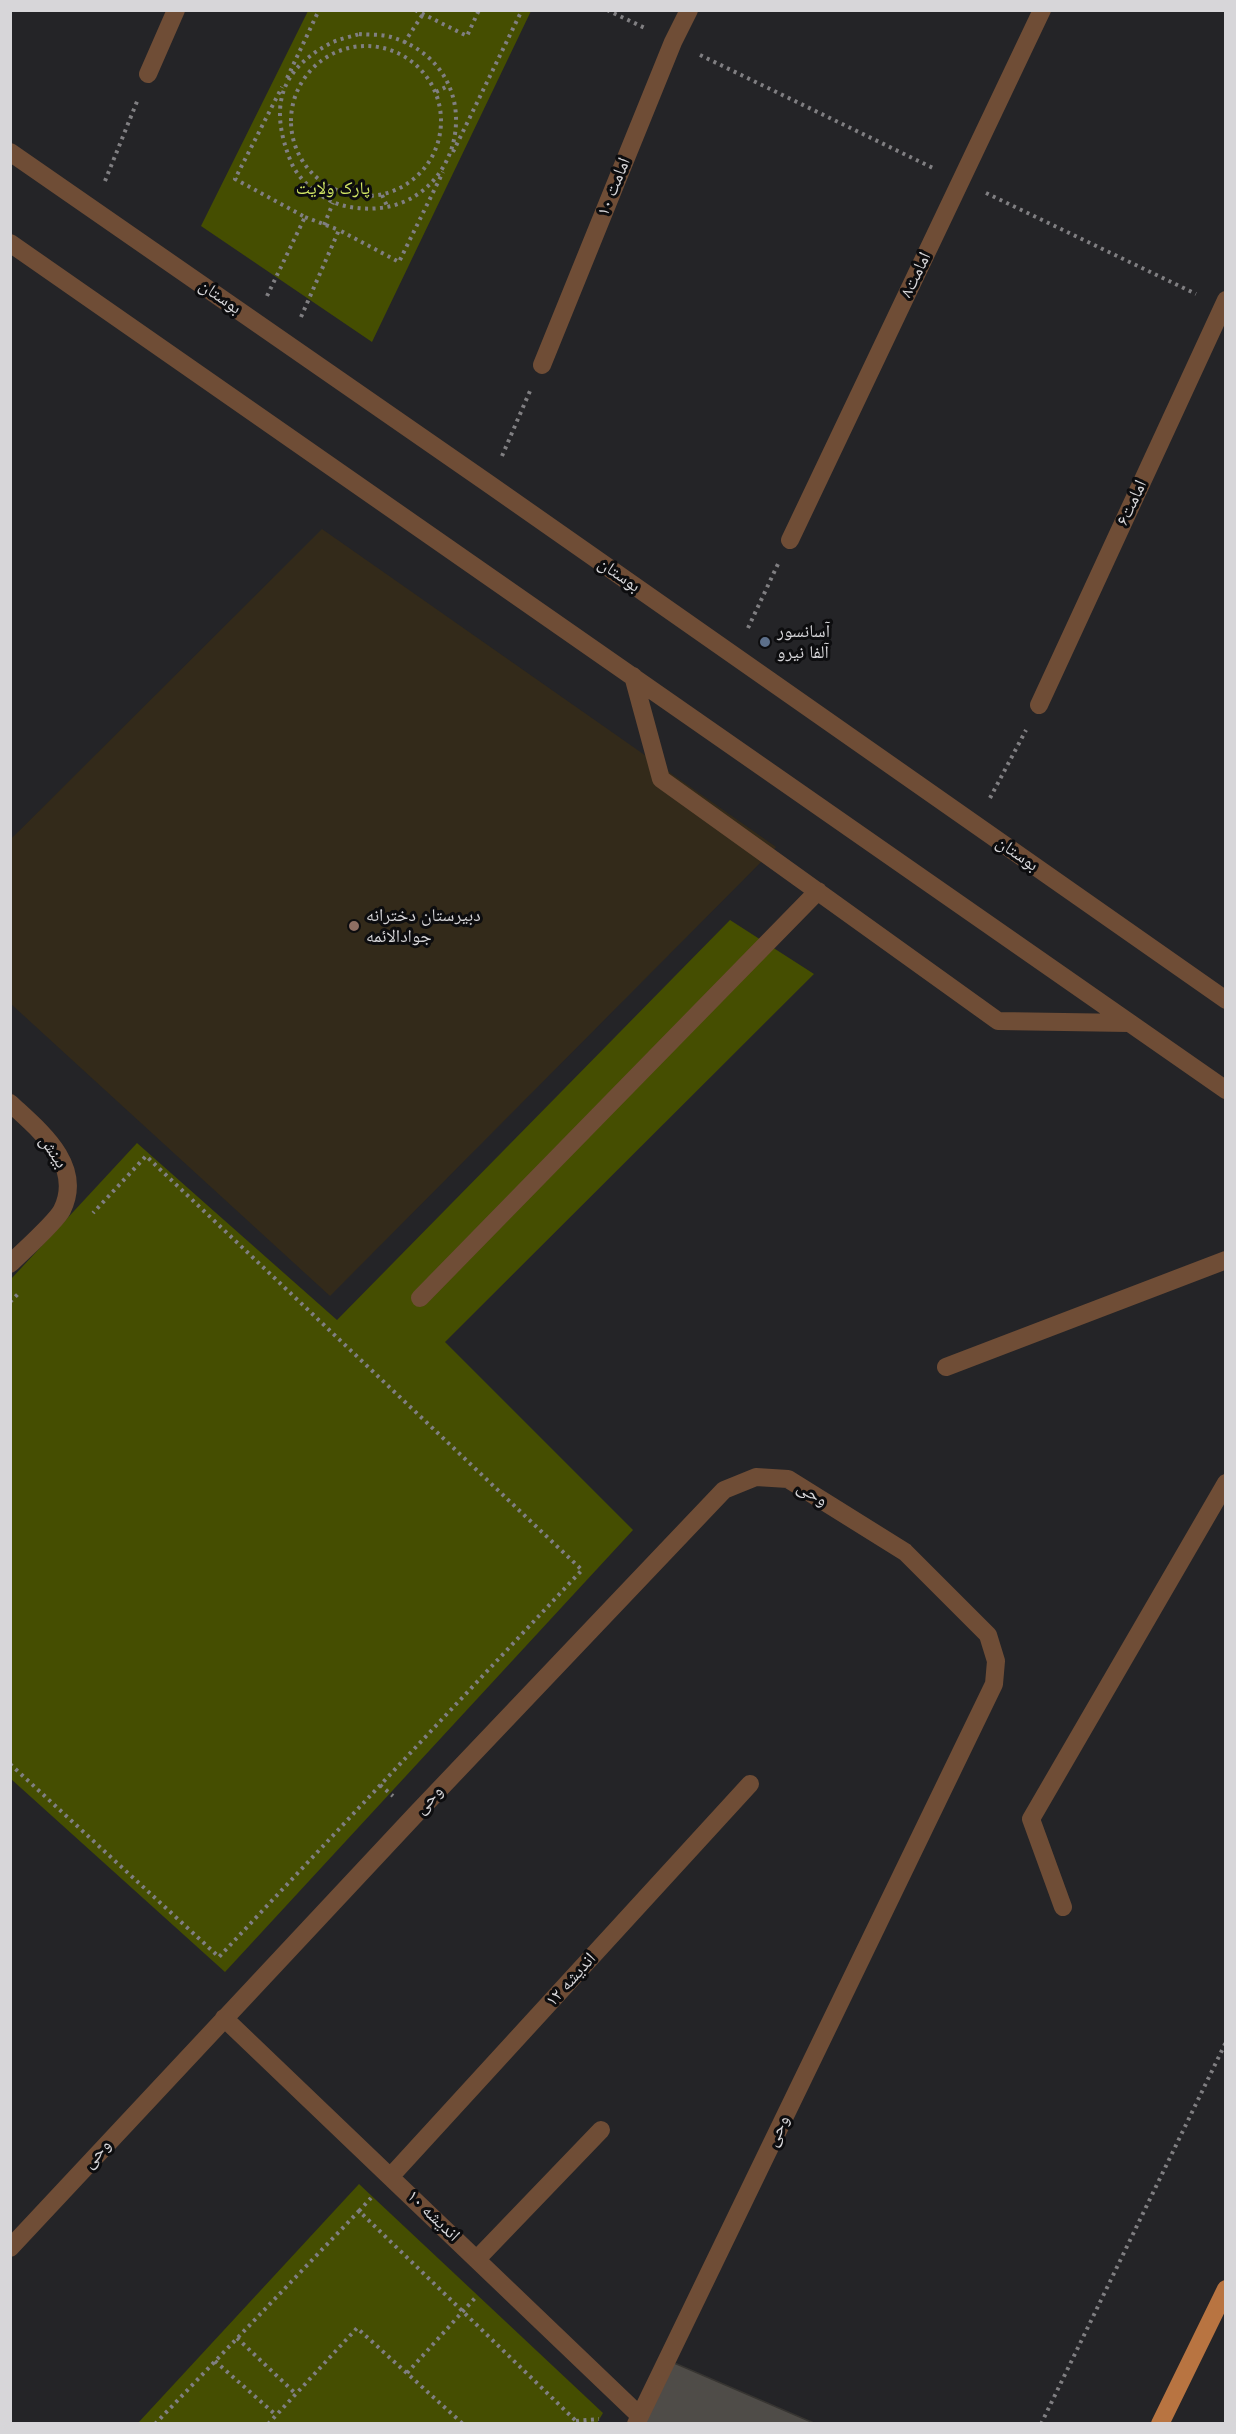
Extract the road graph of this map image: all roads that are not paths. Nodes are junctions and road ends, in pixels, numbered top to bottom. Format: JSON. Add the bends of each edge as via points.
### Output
{"nodes":[{"id":1,"x":176,"y":10,"type":"edge"},
{"id":2,"x":689,"y":10,"type":"edge"},
{"id":3,"x":1042,"y":10,"type":"edge"},
{"id":4,"x":148,"y":74,"type":"road end"},
{"id":5,"x":10,"y":152,"type":"edge"},
{"id":6,"x":10,"y":243,"type":"edge"},
{"id":7,"x":1224,"y":304,"type":"edge"},
{"id":8,"x":542,"y":365,"type":"road end"},
{"id":9,"x":790,"y":540,"type":"road end"},
{"id":10,"x":633,"y":676,"type":"junction"},
{"id":11,"x":1039,"y":705,"type":"road end"},
{"id":12,"x":818,"y":891,"type":"junction"},
{"id":13,"x":1226,"y":1000,"type":"edge"},
{"id":14,"x":1129,"y":1023,"type":"junction"},
{"id":15,"x":1226,"y":1090,"type":"edge"},
{"id":16,"x":10,"y":1103,"type":"edge"},
{"id":17,"x":1226,"y":1260,"type":"edge"},
{"id":18,"x":10,"y":1264,"type":"edge"},
{"id":19,"x":420,"y":1298,"type":"dead end"},
{"id":20,"x":946,"y":1367,"type":"dead end"},
{"id":21,"x":1226,"y":1483,"type":"edge"},
{"id":22,"x":750,"y":1784,"type":"dead end"},
{"id":23,"x":1063,"y":1907,"type":"dead end"},
{"id":24,"x":224,"y":2018,"type":"junction"},
{"id":25,"x":601,"y":2130,"type":"dead end"},
{"id":26,"x":391,"y":2176,"type":"junction"},
{"id":27,"x":10,"y":2248,"type":"edge"},
{"id":28,"x":477,"y":2259,"type":"junction"},
{"id":29,"x":1226,"y":2289,"type":"edge"},
{"id":30,"x":638,"y":2420,"type":"edge"},
{"id":31,"x":1160,"y":2424,"type":"edge"}],
"edges":[{"from":1,"to":4,"type":"street"},
{"from":2,"to":8,"type":"street","name":"امامت ۱۰"},
{"from":3,"to":9,"type":"street","name":"امامت۸"},
{"from":5,"to":13,"type":"street","name":"بوستان"},
{"from":6,"to":10,"type":"street"},
{"from":7,"to":11,"type":"street","name":"امامت۶"},
{"from":10,"to":12,"type":"street","via":[[661,779]]},
{"from":10,"to":14,"type":"street"},
{"from":12,"to":14,"type":"street","via":[[998,1021]]},
{"from":12,"to":19,"type":"street"},
{"from":14,"to":15,"type":"street"},
{"from":16,"to":18,"type":"street","name":"بینش","via":[[44,1136],[65,1165],[69,1187],[61,1212]]},
{"from":17,"to":20,"type":"street"},
{"from":21,"to":23,"type":"street","via":[[1031,1819]]},
{"from":22,"to":26,"type":"street","name":"اندیشه ۱۲"},
{"from":24,"to":26,"type":"street","name":"اندیشه ۱۰"},
{"from":24,"to":27,"type":"street","name":"وحی"},
{"from":24,"to":30,"type":"street","name":"وحی","via":[[724,1490],[756,1477],[788,1479],[905,1552],[988,1635],[996,1661],[994,1684]]},
{"from":25,"to":28,"type":"street"},
{"from":26,"to":28,"type":"street","name":"اندیشه ۱۰"},
{"from":28,"to":30,"type":"street","name":"اندیشه ۱۰"},
{"from":29,"to":31,"type":"main road"}]}
